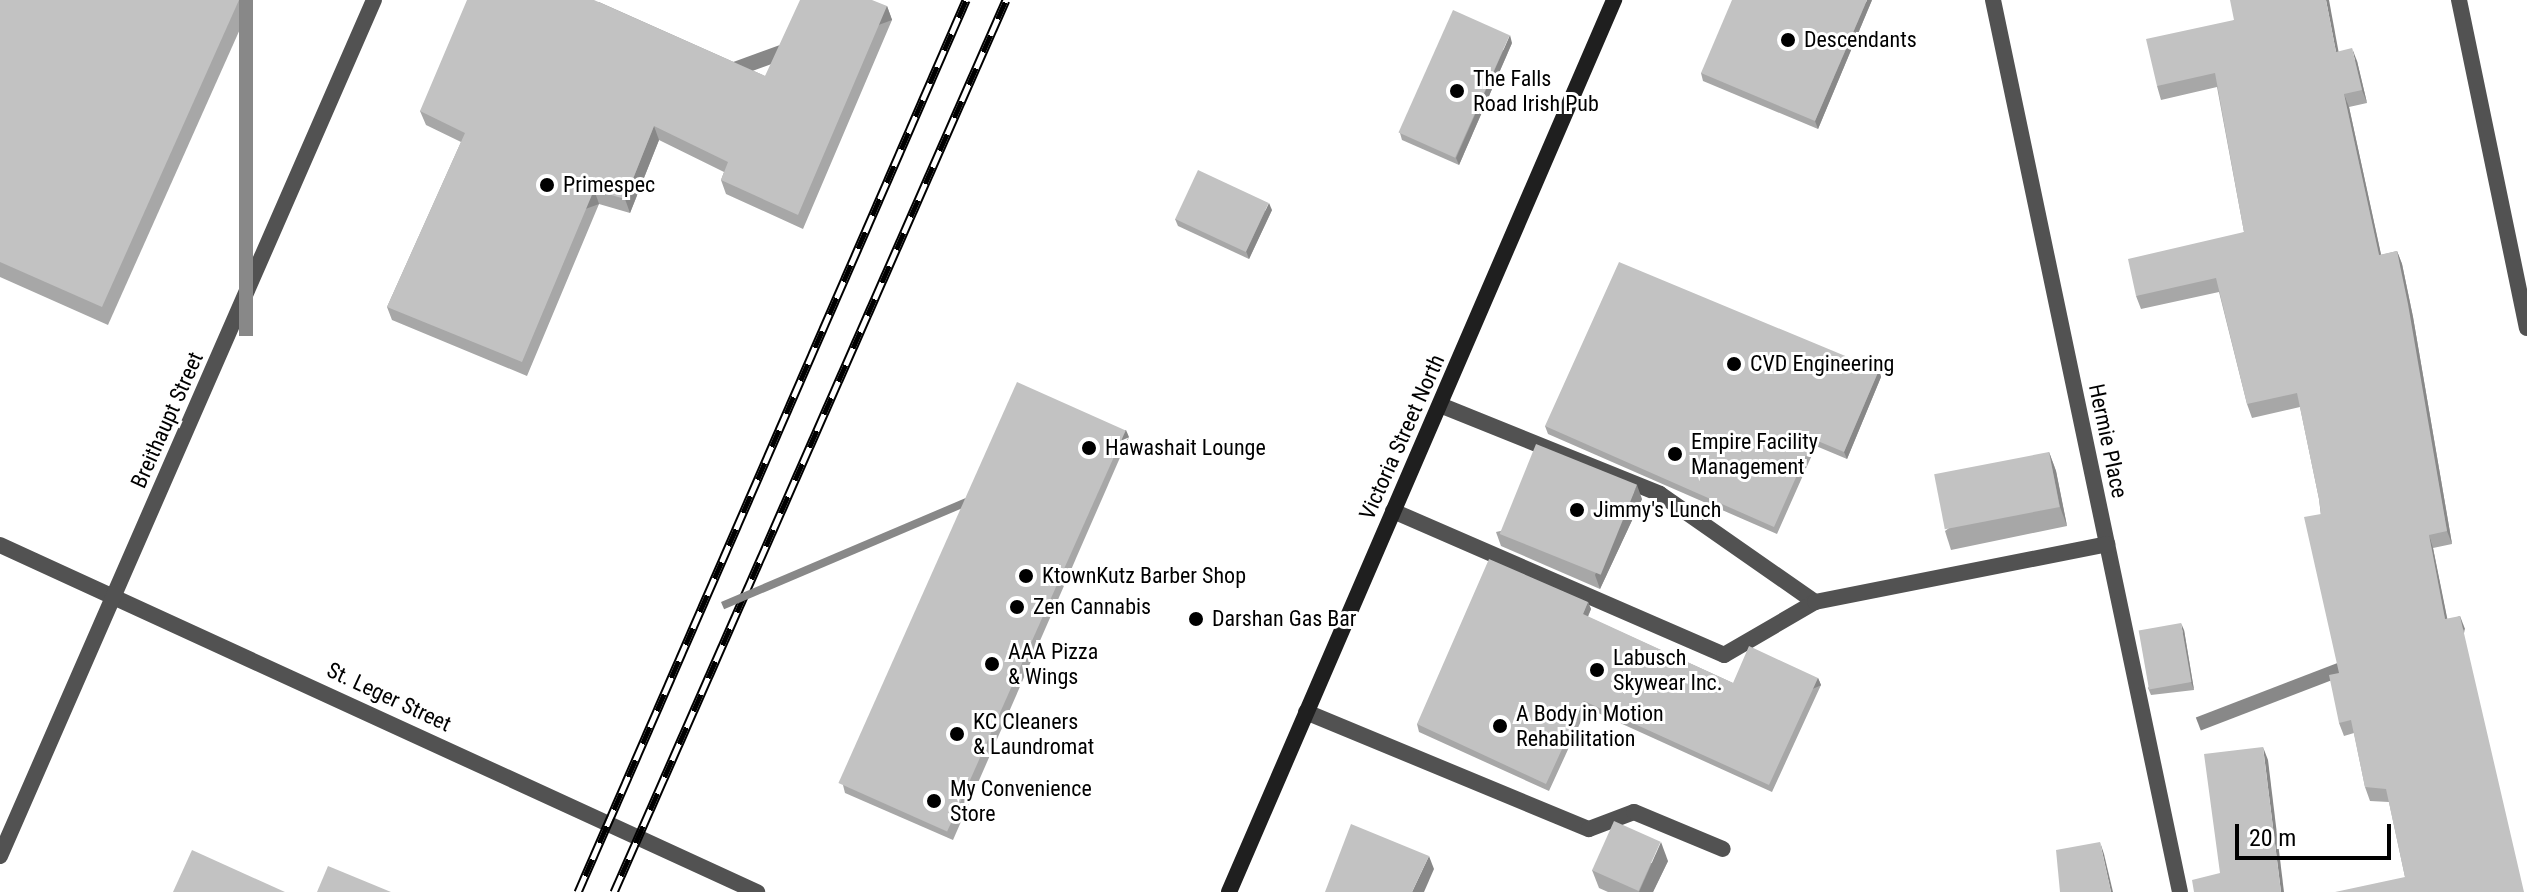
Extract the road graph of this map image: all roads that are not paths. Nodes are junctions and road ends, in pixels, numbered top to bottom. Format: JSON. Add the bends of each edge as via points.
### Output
{"nodes":[{"id":1,"x":374,"y":0,"type":"edge"},
{"id":2,"x":1614,"y":0,"type":"edge"},
{"id":3,"x":1993,"y":0,"type":"edge"},
{"id":4,"x":2459,"y":0,"type":"edge"},
{"id":5,"x":2527,"y":328,"type":"edge"},
{"id":6,"x":1440,"y":405,"type":"junction"},
{"id":7,"x":1393,"y":511,"type":"junction"},
{"id":8,"x":2107,"y":544,"type":"junction"},
{"id":9,"x":0,"y":545,"type":"edge"},
{"id":10,"x":116,"y":593,"type":"junction"},
{"id":11,"x":1815,"y":602,"type":"junction"},
{"id":12,"x":1306,"y":712,"type":"junction"},
{"id":13,"x":1723,"y":849,"type":"dead end"},
{"id":14,"x":0,"y":856,"type":"edge"},
{"id":15,"x":757,"y":892,"type":"edge"},
{"id":16,"x":1229,"y":892,"type":"edge"},
{"id":17,"x":2180,"y":892,"type":"edge"}],
"edges":[{"from":1,"to":10,"type":"street","name":"Breithaupt Street"},
{"from":2,"to":6,"type":"main road","name":"Victoria Street North"},
{"from":3,"to":8,"type":"street","name":"Hermie Place"},
{"from":4,"to":5,"type":"street"},
{"from":6,"to":7,"type":"main road","name":"Victoria Street North"},
{"from":6,"to":11,"type":"street","via":[[1660,494]]},
{"from":7,"to":11,"type":"street","via":[[1724,655]]},
{"from":7,"to":12,"type":"main road","name":"Victoria Street North"},
{"from":8,"to":11,"type":"street"},
{"from":8,"to":17,"type":"street","name":"Hermie Place"},
{"from":9,"to":10,"type":"street","name":"St. Leger Street"},
{"from":10,"to":14,"type":"street","name":"Breithaupt Street"},
{"from":10,"to":15,"type":"street","name":"St. Leger Street"},
{"from":12,"to":13,"type":"street","via":[[1589,829],[1634,812]]},
{"from":12,"to":16,"type":"main road","name":"Victoria Street North"}]}
